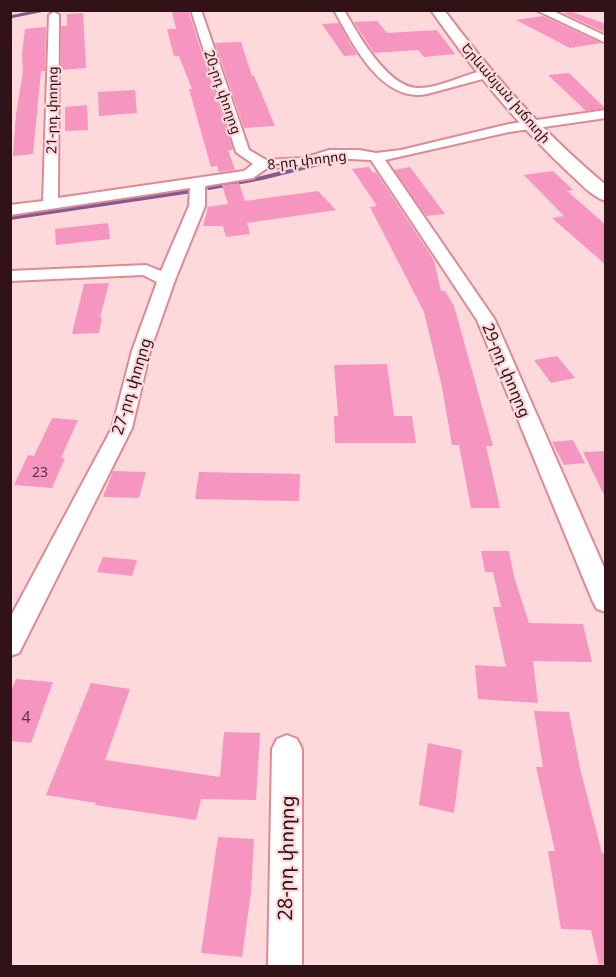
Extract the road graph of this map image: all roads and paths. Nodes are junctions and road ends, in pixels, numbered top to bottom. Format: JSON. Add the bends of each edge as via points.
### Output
{"nodes":[{"id":1,"x":196,"y":10,"type":"edge"},
{"id":2,"x":339,"y":10,"type":"edge"},
{"id":3,"x":437,"y":10,"type":"edge"},
{"id":4,"x":541,"y":10,"type":"edge"},
{"id":5,"x":54,"y":15,"type":"dead end"},
{"id":6,"x":606,"y":40,"type":"edge"},
{"id":7,"x":486,"y":74,"type":"junction"},
{"id":8,"x":606,"y":114,"type":"edge"},
{"id":9,"x":532,"y":126,"type":"junction"},
{"id":10,"x":376,"y":157,"type":"junction"},
{"id":11,"x":263,"y":164,"type":"junction"},
{"id":12,"x":198,"y":183,"type":"junction"},
{"id":13,"x":606,"y":195,"type":"edge"},
{"id":14,"x":50,"y":205,"type":"junction"},
{"id":15,"x":10,"y":210,"type":"edge"},
{"id":16,"x":10,"y":276,"type":"edge"},
{"id":17,"x":166,"y":279,"type":"junction"},
{"id":18,"x":606,"y":602,"type":"edge"},
{"id":19,"x":10,"y":645,"type":"edge"},
{"id":20,"x":287,"y":749,"type":"dead end"},
{"id":21,"x":285,"y":966,"type":"edge"}],
"edges":[{"from":1,"to":11,"type":"street","name":"20-րդ փողոց","via":[[243,152]]},
{"from":2,"to":7,"type":"street","via":[[391,84],[404,91],[418,92]]},
{"from":3,"to":7,"type":"main road","name":"Երևանյան խճուղի"},
{"from":4,"to":6,"type":"street"},
{"from":5,"to":14,"type":"street","name":"21-րդ փողոց"},
{"from":7,"to":9,"type":"main road","name":"Երևանյան խճուղի"},
{"from":8,"to":9,"type":"street","name":"8-րդ փողոց"},
{"from":9,"to":10,"type":"street","name":"8-րդ փողոց"},
{"from":9,"to":13,"type":"main road","name":"Երևանյան խճուղի"},
{"from":10,"to":11,"type":"street","name":"8-րդ փողոց","via":[[329,154],[306,162]]},
{"from":10,"to":18,"type":"street","name":"29-րդ փողոց","via":[[486,320]]},
{"from":11,"to":12,"type":"street","name":"8-րդ փողոց","via":[[248,175]]},
{"from":12,"to":14,"type":"street","name":"8-րդ փողոց"},
{"from":12,"to":17,"type":"street","name":"27-րդ փողոց","via":[[197,206]]},
{"from":14,"to":15,"type":"street","name":"8-րդ փողոց"},
{"from":16,"to":17,"type":"street","via":[[146,270]]},
{"from":17,"to":19,"type":"street","name":"27-րդ փողոց","via":[[141,351],[122,428]]},
{"from":20,"to":21,"type":"street","name":"28-րդ փողոց"}]}
